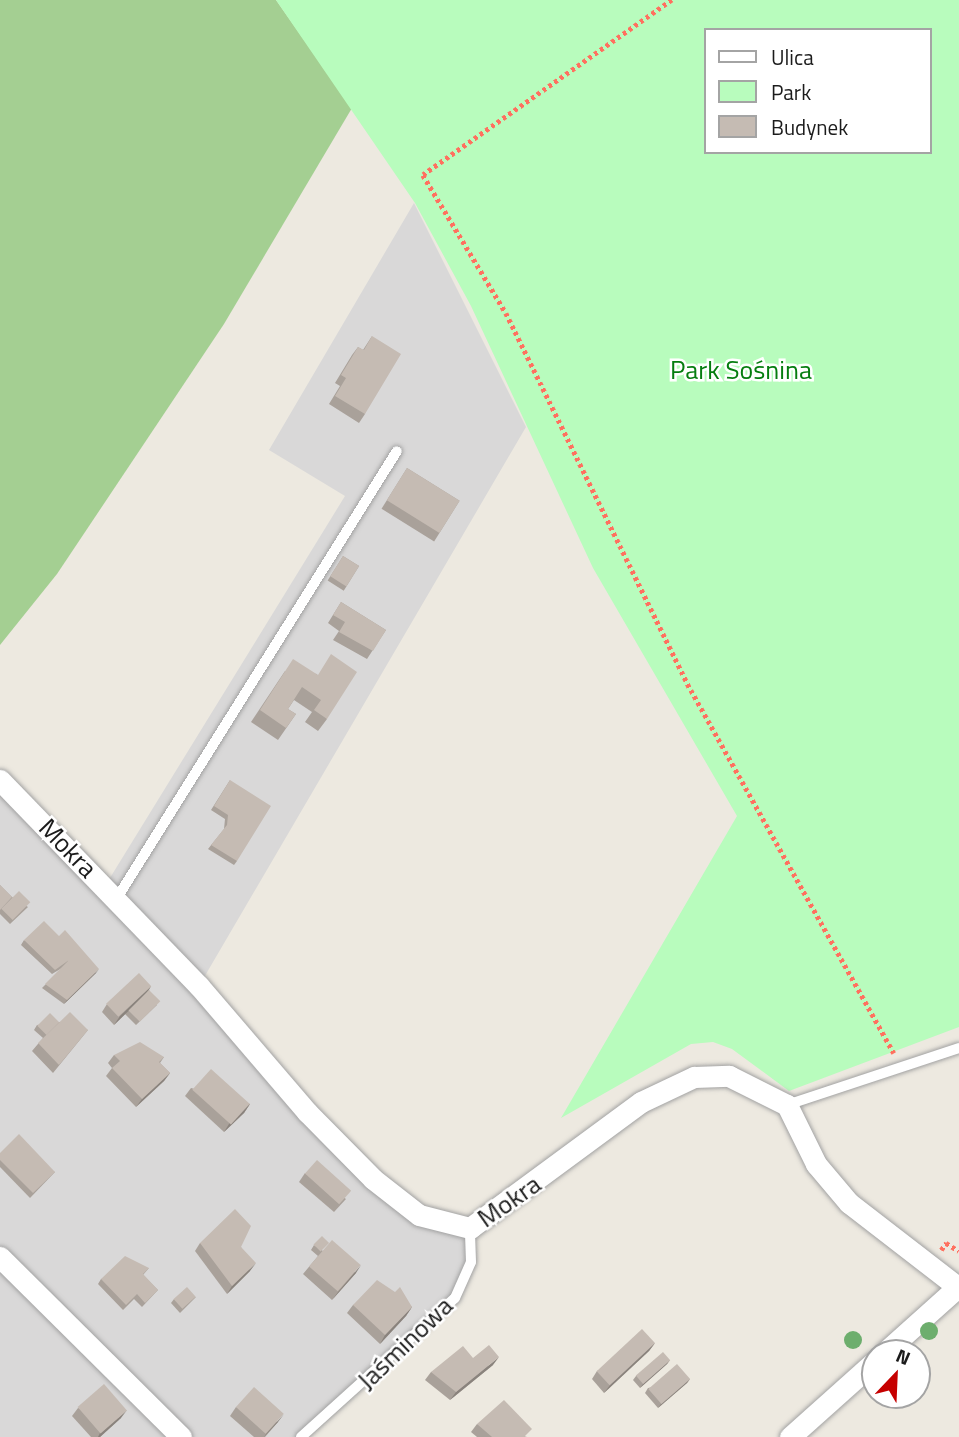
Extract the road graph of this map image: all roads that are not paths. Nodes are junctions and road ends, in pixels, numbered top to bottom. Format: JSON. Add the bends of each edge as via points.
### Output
{"nodes":[{"id":1,"x":397,"y":452,"type":"dead end"},
{"id":2,"x":0,"y":780,"type":"edge"},
{"id":3,"x":117,"y":898,"type":"junction"},
{"id":4,"x":959,"y":1048,"type":"edge"},
{"id":5,"x":787,"y":1105,"type":"junction"},
{"id":6,"x":470,"y":1228,"type":"junction"},
{"id":7,"x":0,"y":1257,"type":"edge"},
{"id":8,"x":959,"y":1287,"type":"edge"},
{"id":9,"x":900,"y":1339,"type":"edge"},
{"id":10,"x":861,"y":1374,"type":"edge"},
{"id":11,"x":181,"y":1437,"type":"edge"},
{"id":12,"x":301,"y":1437,"type":"edge"},
{"id":13,"x":790,"y":1437,"type":"edge"}],
"edges":[{"from":1,"to":3,"type":"lane"},
{"from":2,"to":3,"type":"street","name":"Mokra"},
{"from":3,"to":6,"type":"street","name":"Mokra","via":[[373,1179],[419,1215]]},
{"from":4,"to":5,"type":"lane"},
{"from":5,"to":6,"type":"street","name":"Mokra","via":[[729,1076],[694,1077],[641,1102]]},
{"from":5,"to":8,"type":"street","via":[[816,1164],[849,1203]]},
{"from":6,"to":12,"type":"lane","name":"Jaśminowa","via":[[471,1262],[455,1298]]},
{"from":7,"to":11,"type":"street"},
{"from":8,"to":9,"type":"street"},
{"from":10,"to":13,"type":"street"}]}
